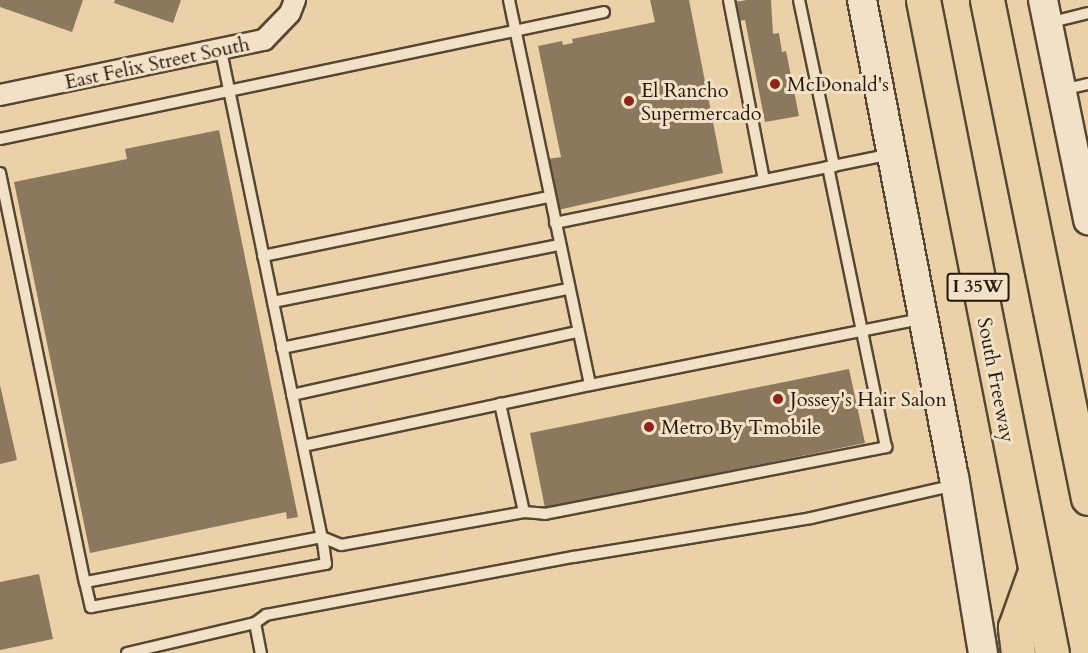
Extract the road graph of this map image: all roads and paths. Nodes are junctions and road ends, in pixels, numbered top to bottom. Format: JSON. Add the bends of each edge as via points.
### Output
{"nodes":[{"id":1,"x":295,"y":0,"type":"edge"},
{"id":2,"x":509,"y":0,"type":"edge"},
{"id":3,"x":729,"y":0,"type":"edge"},
{"id":4,"x":799,"y":0,"type":"edge"},
{"id":5,"x":862,"y":0,"type":"edge"},
{"id":6,"x":922,"y":0,"type":"edge"},
{"id":7,"x":987,"y":0,"type":"edge"},
{"id":8,"x":604,"y":12,"type":"dead end"},
{"id":9,"x":1046,"y":12,"type":"edge"},
{"id":10,"x":1088,"y":13,"type":"edge"},
{"id":11,"x":513,"y":31,"type":"junction"},
{"id":12,"x":220,"y":51,"type":"junction"},
{"id":13,"x":1075,"y":87,"type":"edge"},
{"id":14,"x":229,"y":91,"type":"junction"},
{"id":15,"x":0,"y":95,"type":"edge"},
{"id":16,"x":0,"y":139,"type":"edge"},
{"id":17,"x":891,"y":154,"type":"junction"},
{"id":18,"x":831,"y":166,"type":"junction"},
{"id":19,"x":0,"y":173,"type":"edge"},
{"id":20,"x":1083,"y":173,"type":"edge"},
{"id":21,"x":764,"y":180,"type":"junction"},
{"id":22,"x":549,"y":197,"type":"junction"},
{"id":23,"x":1088,"y":220,"type":"edge"},
{"id":24,"x":555,"y":223,"type":"junction"},
{"id":25,"x":559,"y":245,"type":"junction"},
{"id":26,"x":263,"y":256,"type":"junction"},
{"id":27,"x":568,"y":289,"type":"junction"},
{"id":28,"x":273,"y":302,"type":"junction"},
{"id":29,"x":924,"y":319,"type":"junction"},
{"id":30,"x":576,"y":332,"type":"junction"},
{"id":31,"x":860,"y":332,"type":"junction"},
{"id":32,"x":282,"y":348,"type":"junction"},
{"id":33,"x":590,"y":385,"type":"junction"},
{"id":34,"x":292,"y":395,"type":"junction"},
{"id":35,"x":500,"y":404,"type":"junction"},
{"id":36,"x":303,"y":446,"type":"junction"},
{"id":37,"x":956,"y":485,"type":"junction"},
{"id":38,"x":1088,"y":498,"type":"edge"},
{"id":39,"x":524,"y":512,"type":"junction"},
{"id":40,"x":322,"y":537,"type":"junction"},
{"id":41,"x":1034,"y":574,"type":"junction"},
{"id":42,"x":86,"y":582,"type":"junction"},
{"id":43,"x":255,"y":623,"type":"junction"},
{"id":44,"x":144,"y":651,"type":"edge"},
{"id":45,"x":127,"y":653,"type":"edge"},
{"id":46,"x":261,"y":653,"type":"edge"},
{"id":47,"x":982,"y":653,"type":"edge"},
{"id":48,"x":1018,"y":653,"type":"edge"},
{"id":49,"x":1052,"y":653,"type":"edge"}],
"edges":[{"from":1,"to":12,"type":"street","name":"East Felix Street South","via":[[290,12],[264,39]]},
{"from":2,"to":11,"type":"lane"},
{"from":3,"to":21,"type":"lane"},
{"from":4,"to":18,"type":"lane"},
{"from":5,"to":17,"type":"main road"},
{"from":6,"to":41,"type":"highway","name":"South Freeway","number":"I 35W"},
{"from":7,"to":38,"type":"highway"},
{"from":8,"to":11,"type":"lane"},
{"from":9,"to":10,"type":"lane"},
{"from":9,"to":13,"type":"main road"},
{"from":11,"to":14,"type":"lane"},
{"from":11,"to":22,"type":"lane"},
{"from":12,"to":14,"type":"lane"},
{"from":12,"to":15,"type":"street","name":"East Felix Street South"},
{"from":13,"to":20,"type":"main road"},
{"from":14,"to":16,"type":"lane"},
{"from":14,"to":26,"type":"lane"},
{"from":17,"to":18,"type":"lane"},
{"from":17,"to":29,"type":"main road"},
{"from":18,"to":21,"type":"lane"},
{"from":18,"to":31,"type":"lane"},
{"from":19,"to":42,"type":"lane"},
{"from":20,"to":23,"type":"main road"},
{"from":21,"to":24,"type":"lane"},
{"from":22,"to":24,"type":"lane"},
{"from":22,"to":26,"type":"lane"},
{"from":24,"to":25,"type":"lane"},
{"from":25,"to":27,"type":"lane"},
{"from":25,"to":28,"type":"lane"},
{"from":26,"to":28,"type":"lane"},
{"from":27,"to":30,"type":"lane"},
{"from":27,"to":32,"type":"lane"},
{"from":28,"to":32,"type":"lane"},
{"from":29,"to":31,"type":"lane"},
{"from":29,"to":37,"type":"main road"},
{"from":30,"to":33,"type":"lane"},
{"from":30,"to":34,"type":"lane"},
{"from":31,"to":33,"type":"lane"},
{"from":31,"to":39,"type":"lane","via":[[886,447],[545,514]]},
{"from":32,"to":34,"type":"lane"},
{"from":33,"to":35,"type":"lane"},
{"from":34,"to":36,"type":"lane"},
{"from":35,"to":36,"type":"lane"},
{"from":35,"to":39,"type":"lane"},
{"from":36,"to":40,"type":"lane"},
{"from":37,"to":43,"type":"lane","via":[[811,518],[574,556],[266,615]]},
{"from":37,"to":47,"type":"main road"},
{"from":39,"to":40,"type":"lane","via":[[341,545]]},
{"from":40,"to":42,"type":"lane"},
{"from":40,"to":42,"type":"lane","via":[[327,564],[96,609],[91,607]]},
{"from":41,"to":48,"type":"highway","via":[[1015,627]]},
{"from":41,"to":49,"type":"highway","name":"South Freeway","number":"I 35W"},
{"from":43,"to":44,"type":"lane"},
{"from":43,"to":46,"type":"lane"},
{"from":44,"to":45,"type":"lane"}]}
